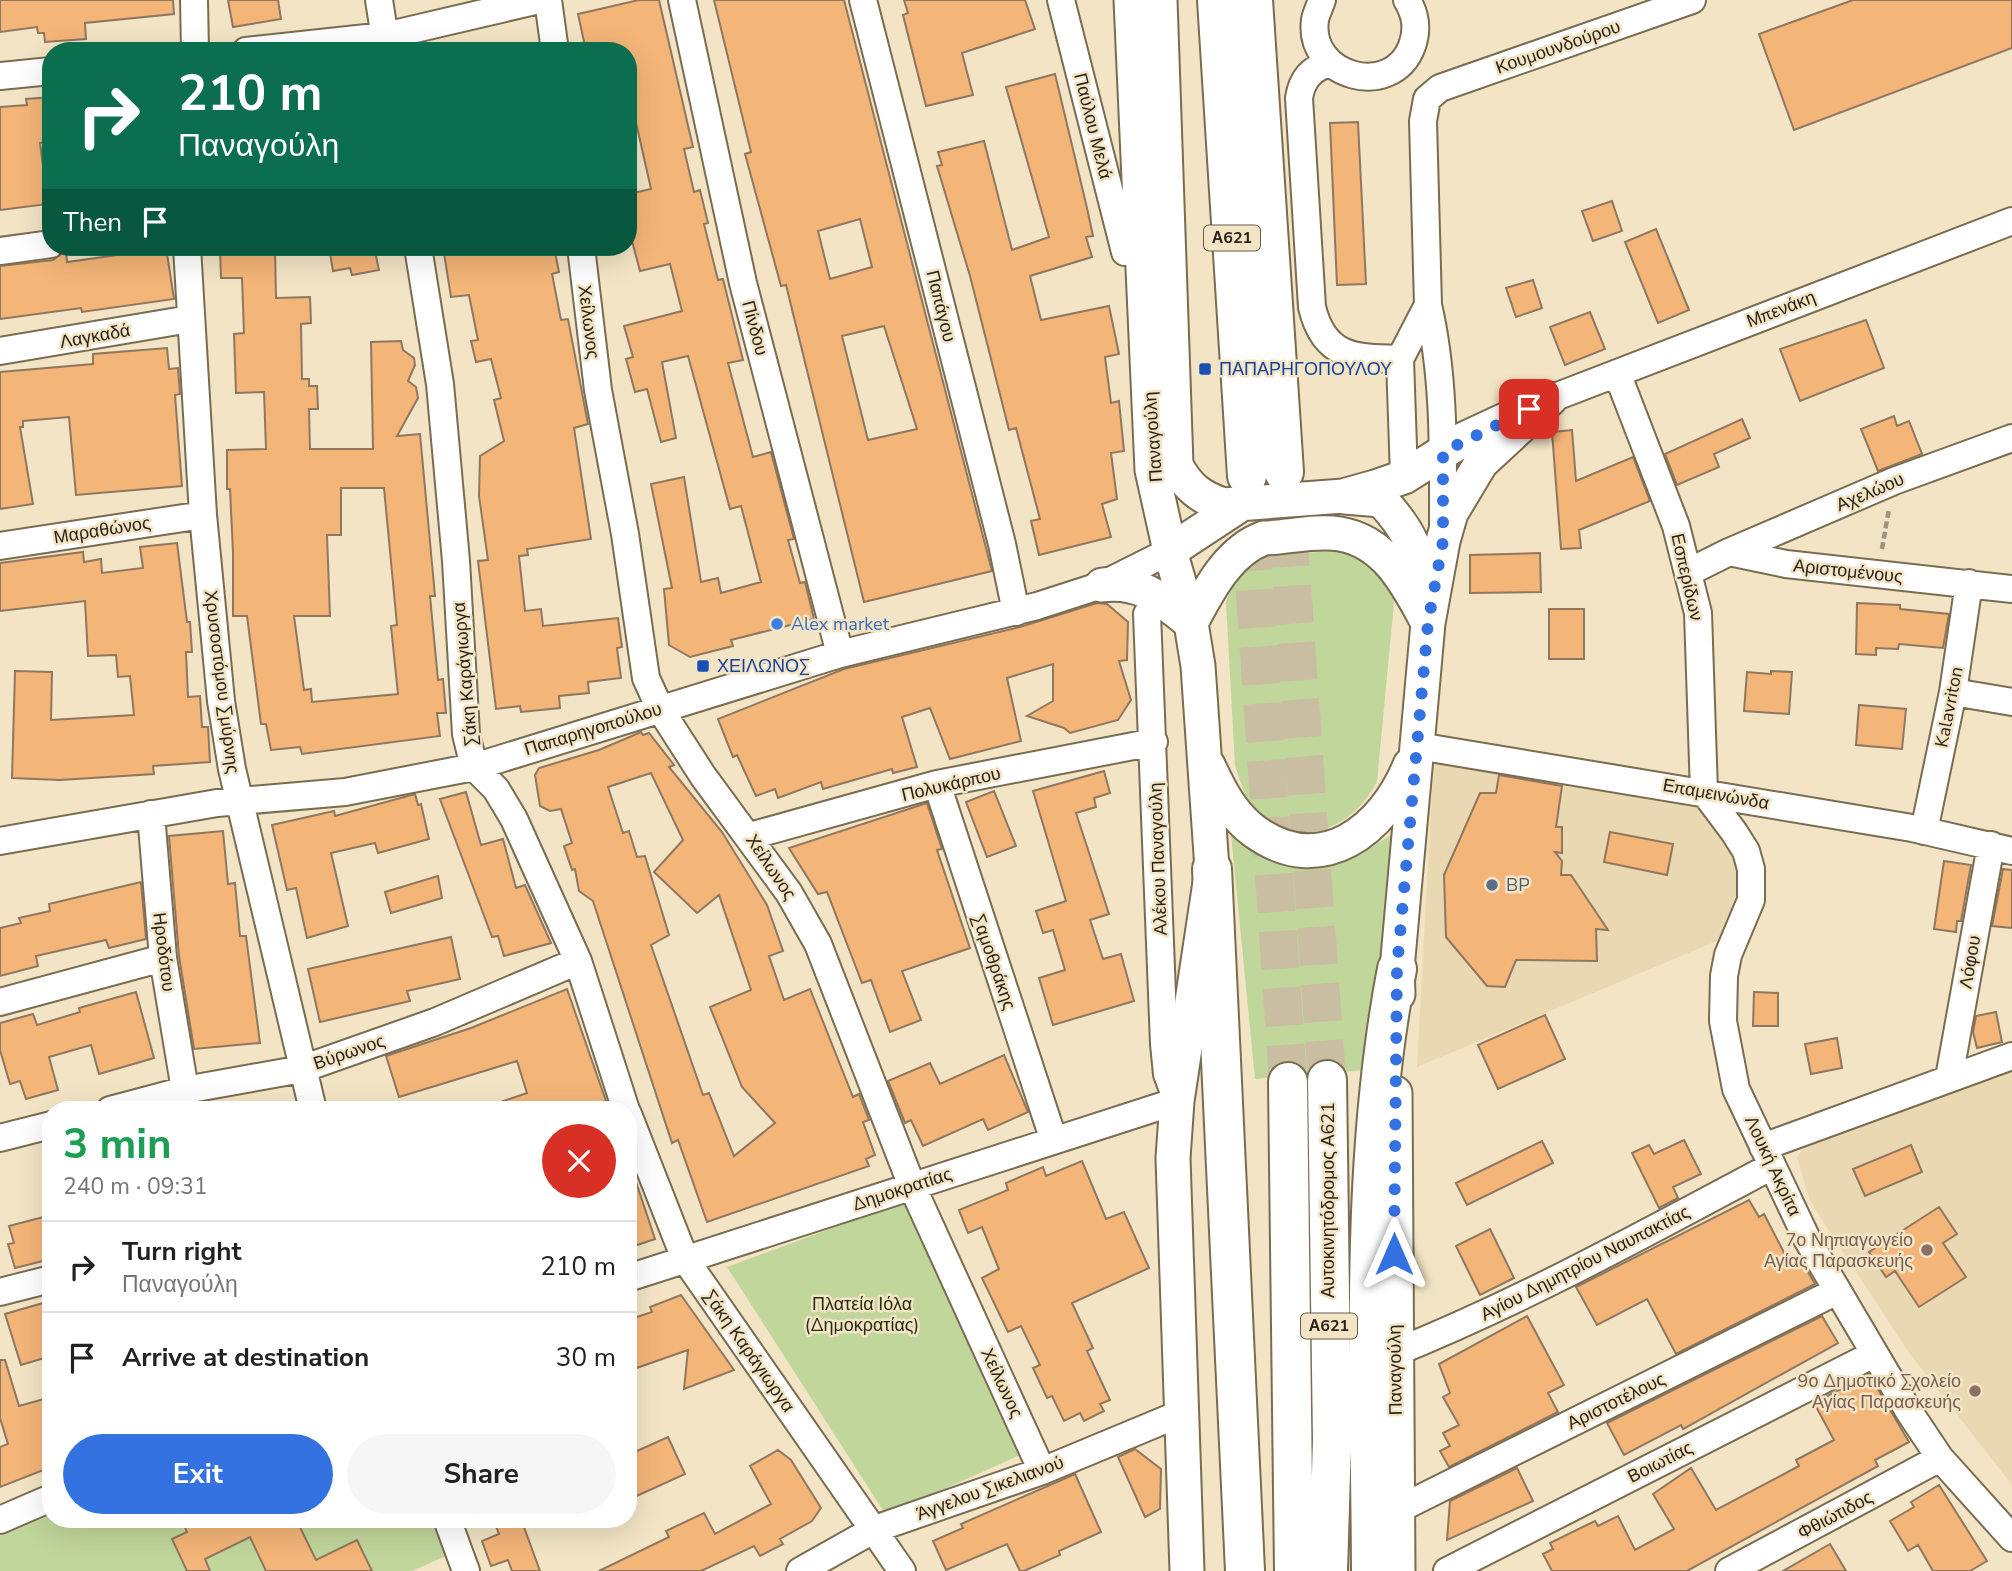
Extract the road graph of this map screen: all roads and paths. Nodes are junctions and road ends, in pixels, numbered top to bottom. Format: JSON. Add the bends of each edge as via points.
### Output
{"nodes":[{"id":1,"x":194,"y":0,"type":"edge"},
{"id":2,"x":379,"y":0,"type":"edge"},
{"id":3,"x":539,"y":0,"type":"edge"},
{"id":4,"x":548,"y":0,"type":"edge"},
{"id":5,"x":682,"y":0,"type":"edge"},
{"id":6,"x":863,"y":0,"type":"edge"},
{"id":7,"x":1061,"y":0,"type":"edge"},
{"id":8,"x":1131,"y":0,"type":"edge"},
{"id":9,"x":1160,"y":0,"type":"edge"},
{"id":10,"x":1235,"y":0,"type":"edge"},
{"id":11,"x":1322,"y":0,"type":"edge"},
{"id":12,"x":1407,"y":0,"type":"edge"},
{"id":13,"x":1692,"y":0,"type":"edge"},
{"id":14,"x":195,"y":42,"type":"edge"},
{"id":15,"x":386,"y":42,"type":"edge"},
{"id":16,"x":390,"y":42,"type":"edge"},
{"id":17,"x":554,"y":42,"type":"edge"},
{"id":18,"x":1329,"y":63,"type":"junction"},
{"id":19,"x":42,"y":72,"type":"edge"},
{"id":20,"x":0,"y":76,"type":"edge"},
{"id":21,"x":1427,"y":99,"type":"joint"},
{"id":22,"x":2012,"y":221,"type":"edge"},
{"id":23,"x":42,"y":245,"type":"edge"},
{"id":24,"x":0,"y":251,"type":"edge"},
{"id":25,"x":1125,"y":252,"type":"dead end"},
{"id":26,"x":187,"y":256,"type":"edge"},
{"id":27,"x":419,"y":256,"type":"edge"},
{"id":28,"x":582,"y":256,"type":"edge"},
{"id":29,"x":1428,"y":305,"type":"junction"},
{"id":30,"x":190,"y":319,"type":"junction"},
{"id":31,"x":0,"y":351,"type":"edge"},
{"id":32,"x":1400,"y":359,"type":"junction"},
{"id":33,"x":1617,"y":373,"type":"junction"},
{"id":34,"x":1550,"y":399,"type":"junction"},
{"id":35,"x":2012,"y":438,"type":"edge"},
{"id":36,"x":1443,"y":452,"type":"junction"},
{"id":37,"x":1284,"y":472,"type":"tunnel mouth"},
{"id":38,"x":1894,"y":481,"type":"junction"},
{"id":39,"x":1392,"y":488,"type":"junction"},
{"id":40,"x":1243,"y":490,"type":"junction"},
{"id":41,"x":203,"y":515,"type":"junction"},
{"id":42,"x":1339,"y":534,"type":"junction"},
{"id":43,"x":1443,"y":541,"type":"junction"},
{"id":44,"x":0,"y":546,"type":"edge"},
{"id":45,"x":1170,"y":551,"type":"junction"},
{"id":46,"x":1729,"y":552,"type":"junction"},
{"id":47,"x":1689,"y":572,"type":"junction"},
{"id":48,"x":1877,"y":574,"type":"junction"},
{"id":49,"x":1969,"y":583,"type":"junction"},
{"id":50,"x":1102,"y":585,"type":"junction"},
{"id":51,"x":2012,"y":589,"type":"edge"},
{"id":52,"x":1016,"y":612,"type":"junction"},
{"id":53,"x":1147,"y":614,"type":"dead end"},
{"id":54,"x":1191,"y":623,"type":"junction"},
{"id":55,"x":1428,"y":623,"type":"junction"},
{"id":56,"x":840,"y":654,"type":"junction"},
{"id":57,"x":1953,"y":692,"type":"junction"},
{"id":58,"x":2012,"y":702,"type":"edge"},
{"id":59,"x":660,"y":709,"type":"junction"},
{"id":60,"x":1154,"y":742,"type":"junction"},
{"id":61,"x":1418,"y":746,"type":"junction"},
{"id":62,"x":1202,"y":754,"type":"junction"},
{"id":63,"x":474,"y":767,"type":"junction"},
{"id":64,"x":937,"y":784,"type":"junction"},
{"id":65,"x":1704,"y":792,"type":"junction"},
{"id":66,"x":240,"y":803,"type":"junction"},
{"id":67,"x":151,"y":814,"type":"junction"},
{"id":68,"x":1924,"y":831,"type":"junction"},
{"id":69,"x":750,"y":836,"type":"junction"},
{"id":70,"x":0,"y":841,"type":"edge"},
{"id":71,"x":2002,"y":848,"type":"edge"},
{"id":72,"x":1212,"y":869,"type":"junction"},
{"id":73,"x":163,"y":958,"type":"junction"},
{"id":74,"x":578,"y":961,"type":"junction"},
{"id":75,"x":1397,"y":968,"type":"junction"},
{"id":76,"x":0,"y":1002,"type":"edge"},
{"id":77,"x":2012,"y":1056,"type":"edge"},
{"id":78,"x":302,"y":1069,"type":"junction"},
{"id":79,"x":1950,"y":1078,"type":"junction"},
{"id":80,"x":1327,"y":1080,"type":"tunnel mouth"},
{"id":81,"x":1288,"y":1082,"type":"tunnel mouth"},
{"id":82,"x":185,"y":1090,"type":"junction"},
{"id":83,"x":144,"y":1101,"type":"edge"},
{"id":84,"x":311,"y":1101,"type":"edge"},
{"id":85,"x":618,"y":1101,"type":"edge"},
{"id":86,"x":1177,"y":1101,"type":"junction"},
{"id":87,"x":42,"y":1127,"type":"edge"},
{"id":88,"x":0,"y":1138,"type":"edge"},
{"id":89,"x":1053,"y":1138,"type":"junction"},
{"id":90,"x":637,"y":1148,"type":"edge"},
{"id":91,"x":1768,"y":1157,"type":"junction"},
{"id":92,"x":912,"y":1186,"type":"junction"},
{"id":93,"x":685,"y":1259,"type":"junction"},
{"id":94,"x":637,"y":1275,"type":"edge"},
{"id":95,"x":42,"y":1281,"type":"edge"},
{"id":96,"x":0,"y":1292,"type":"edge"},
{"id":97,"x":1835,"y":1292,"type":"junction"},
{"id":98,"x":1394,"y":1353,"type":"junction"},
{"id":99,"x":1874,"y":1354,"type":"junction"},
{"id":100,"x":1184,"y":1412,"type":"junction"},
{"id":101,"x":1940,"y":1458,"type":"junction"},
{"id":102,"x":1042,"y":1471,"type":"junction"},
{"id":103,"x":42,"y":1503,"type":"edge"},
{"id":104,"x":1397,"y":1510,"type":"junction"},
{"id":105,"x":0,"y":1520,"type":"edge"},
{"id":106,"x":450,"y":1528,"type":"edge"},
{"id":107,"x":875,"y":1530,"type":"junction"},
{"id":108,"x":2009,"y":1530,"type":"edge"},
{"id":109,"x":467,"y":1571,"type":"edge"},
{"id":110,"x":800,"y":1571,"type":"edge"},
{"id":111,"x":902,"y":1571,"type":"edge"},
{"id":112,"x":1188,"y":1571,"type":"edge"},
{"id":113,"x":1245,"y":1571,"type":"edge"},
{"id":114,"x":1294,"y":1571,"type":"edge"},
{"id":115,"x":1328,"y":1571,"type":"edge"},
{"id":116,"x":1371,"y":1571,"type":"edge"},
{"id":117,"x":1398,"y":1571,"type":"edge"},
{"id":118,"x":1447,"y":1571,"type":"edge"},
{"id":119,"x":1729,"y":1571,"type":"edge"}],
"edges":[{"from":1,"to":14,"type":"street"},
{"from":2,"to":15,"type":"street"},
{"from":3,"to":16,"type":"street"},
{"from":4,"to":17,"type":"street"},
{"from":5,"to":56,"type":"street","name":"Πίνδου","via":[[743,283]]},
{"from":6,"to":52,"type":"street","name":"Παπάγου"},
{"from":7,"to":25,"type":"street","name":"Παύλου Μελά"},
{"from":8,"to":45,"type":"main road","name":"Παναγούλη","via":[[1152,470]]},
{"from":9,"to":40,"type":"main road","name":"Παναγούλη","via":[[1176,465],[1198,495],[1224,505]]},
{"from":10,"to":37,"type":"highway","number":"Α621"},
{"from":10,"to":40,"type":"highway","number":"Α621"},
{"from":11,"to":18,"type":"street","via":[[1315,21],[1317,44]]},
{"from":12,"to":18,"type":"street","via":[[1414,11],[1416,33],[1408,55],[1392,71],[1371,78],[1348,75]]},
{"from":13,"to":21,"type":"street","name":"Κουμουνδούρου","via":[[1440,88]]},
{"from":18,"to":32,"type":"street","via":[[1306,76],[1299,98],[1317,328],[1336,349],[1354,356]]},
{"from":19,"to":20,"type":"street"},
{"from":21,"to":29,"type":"street","name":"Παναγούλη","via":[[1423,121]]},
{"from":22,"to":33,"type":"street","name":"Μπενάκη"},
{"from":23,"to":24,"type":"street"},
{"from":26,"to":30,"type":"street","name":"Χρυσοστόμου Σμύρνης"},
{"from":27,"to":63,"type":"street","name":"Σάκη Καράγιωργα","via":[[440,384],[466,734]]},
{"from":28,"to":59,"type":"street","name":"Χείλωνος","via":[[598,390],[625,534],[640,653]]},
{"from":29,"to":32,"type":"street","name":"Παναγούλη"},
{"from":29,"to":36,"type":"street","name":"Παναγούλη"},
{"from":30,"to":31,"type":"street","name":"Λαγκαδά"},
{"from":30,"to":41,"type":"street","name":"Χρυσοστόμου Σμύρνης"},
{"from":32,"to":39,"type":"street","name":"Παναγούλη"},
{"from":33,"to":34,"type":"street","name":"Μπενάκη"},
{"from":33,"to":47,"type":"street","name":"Εσπερίδων"},
{"from":34,"to":36,"type":"main road"},
{"from":34,"to":43,"type":"main road","name":"Παναγούλη","via":[[1481,463],[1451,513]]},
{"from":35,"to":38,"type":"street","name":"Αχελώου"},
{"from":36,"to":39,"type":"main road"},
{"from":36,"to":43,"type":"street","name":"Παναγούλη"},
{"from":38,"to":46,"type":"street","name":"Αχελώου"},
{"from":38,"to":48,"type":"path"},
{"from":39,"to":40,"type":"main road","name":"Παναγούλη","via":[[1343,496]]},
{"from":39,"to":42,"type":"main road"},
{"from":39,"to":55,"type":"main road","via":[[1422,569]]},
{"from":40,"to":45,"type":"main road"},
{"from":41,"to":44,"type":"street","name":"Μαραθώνος"},
{"from":41,"to":66,"type":"street","name":"Χρυσοστόμου Σμύρνης","via":[[221,701]]},
{"from":42,"to":54,"type":"main road","via":[[1254,542],[1216,579]]},
{"from":42,"to":55,"type":"main road","via":[[1376,550],[1392,563]]},
{"from":43,"to":55,"type":"main road","name":"Παναγούλη"},
{"from":45,"to":50,"type":"street","name":"Παπαρηγοπούλου"},
{"from":45,"to":54,"type":"main road","name":"Παναγούλη"},
{"from":46,"to":47,"type":"street"},
{"from":46,"to":48,"type":"street","name":"Αριστομένους"},
{"from":47,"to":65,"type":"street","name":"Εσπερίδων","via":[[1701,646]]},
{"from":48,"to":49,"type":"street","name":"Αριστομένους"},
{"from":49,"to":51,"type":"street","name":"Αριστομένους"},
{"from":49,"to":57,"type":"street","name":"Kalavriton"},
{"from":50,"to":52,"type":"street","name":"Παπαρηγοπούλου"},
{"from":50,"to":54,"type":"main road","via":[[1142,587]]},
{"from":52,"to":56,"type":"street","name":"Παπαρηγοπούλου"},
{"from":53,"to":60,"type":"street","name":"Αλέκου Παναγούλη"},
{"from":54,"to":62,"type":"main road","name":"Παναγούλη"},
{"from":55,"to":61,"type":"main road","name":"Παναγούλη"},
{"from":56,"to":59,"type":"street","name":"Παπαρηγοπούλου"},
{"from":57,"to":58,"type":"street"},
{"from":57,"to":68,"type":"street","name":"Kalavriton"},
{"from":59,"to":63,"type":"street","name":"Παπαρηγοπούλου"},
{"from":59,"to":69,"type":"street","name":"Χείλωνος","via":[[703,776]]},
{"from":60,"to":64,"type":"street","name":"Πολυκάρπου"},
{"from":60,"to":86,"type":"street","name":"Αλέκου Παναγούλη","via":[[1164,1044],[1167,1074]]},
{"from":61,"to":62,"type":"main road","via":[[1381,816],[1347,842],[1310,850],[1280,845],[1252,830],[1226,800]]},
{"from":61,"to":65,"type":"street","name":"Επαμεινώνδα"},
{"from":61,"to":75,"type":"main road","name":"Παναγούλη"},
{"from":62,"to":72,"type":"main road","name":"Παναγούλη"},
{"from":63,"to":66,"type":"street","name":"Παπαρηγοπούλου","via":[[345,792]]},
{"from":63,"to":74,"type":"street","name":"Σάκη Καράγιωργα","via":[[496,789],[514,818]]},
{"from":64,"to":69,"type":"street","name":"Πολυκάρπου"},
{"from":64,"to":89,"type":"street","name":"Σαμοθράκης"},
{"from":65,"to":68,"type":"street","name":"Επαμεινώνδα"},
{"from":65,"to":91,"type":"street","name":"Λουκή Ακρίτα","via":[[1740,841],[1751,869],[1751,900],[1728,955],[1723,1021],[1736,1089]]},
{"from":66,"to":67,"type":"street","name":"Παπαρηγοπούλου"},
{"from":66,"to":78,"type":"street","name":"Χρυσοστόμου Σμύρνης"},
{"from":67,"to":70,"type":"street","name":"Παπαρηγοπούλου"},
{"from":67,"to":73,"type":"street","name":"Ηροδότου"},
{"from":68,"to":71,"type":"street","name":"Επαμεινώνδα"},
{"from":69,"to":92,"type":"street","name":"Χείλωνος","via":[[818,944]]},
{"from":71,"to":79,"type":"street","name":"Λόφου"},
{"from":72,"to":86,"type":"main road","name":"Παναγούλη"},
{"from":72,"to":113,"type":"highway"},
{"from":73,"to":76,"type":"street"},
{"from":73,"to":82,"type":"street","name":"Ηροδότου"},
{"from":74,"to":78,"type":"street","name":"Βύρωνος","via":[[435,1022]]},
{"from":74,"to":85,"type":"street","name":"Σάκη Καράγιωργα"},
{"from":75,"to":98,"type":"main road","name":"Παναγούλη"},
{"from":75,"to":116,"type":"highway","via":[[1378,1086],[1369,1226]]},
{"from":77,"to":79,"type":"street","name":"Αγίου Δημητρίου Ναυπακτίας"},
{"from":78,"to":82,"type":"street","name":"Βύρωνος"},
{"from":78,"to":84,"type":"street","name":"Χρυσοστόμου Σμύρνης"},
{"from":79,"to":91,"type":"street","name":"Αγίου Δημητρίου Ναυπακτίας"},
{"from":80,"to":115,"type":"highway","name":"Αυτοκινητόδρομος Α621","number":"Α621","via":[[1332,1440]]},
{"from":81,"to":114,"type":"highway","name":"Αυτοκινητόδρομος Α621","number":"Α621"},
{"from":82,"to":83,"type":"street","name":"Βύρωνος"},
{"from":86,"to":89,"type":"street","name":"Δημοκρατίας"},
{"from":86,"to":100,"type":"main road","via":[[1173,1158]]},
{"from":87,"to":88,"type":"street"},
{"from":89,"to":92,"type":"street","name":"Δημοκρατίας"},
{"from":90,"to":93,"type":"street","name":"Σάκη Καράγιωργα"},
{"from":91,"to":97,"type":"street","name":"Λουκή Ακρίτα"},
{"from":91,"to":98,"type":"street","name":"Αγίου Δημητρίου Ναυπακτίας","via":[[1570,1273]]},
{"from":92,"to":93,"type":"street","name":"Δημοκρατίας"},
{"from":92,"to":102,"type":"street","name":"Χείλωνος"},
{"from":93,"to":94,"type":"street","name":"Δημοκρατίας"},
{"from":93,"to":107,"type":"street","name":"Σάκη Καράγιωργα"},
{"from":95,"to":96,"type":"street"},
{"from":97,"to":99,"type":"street","name":"Λουκή Ακρίτα"},
{"from":97,"to":104,"type":"street","name":"Αριστοτέλους"},
{"from":98,"to":104,"type":"main road","name":"Παναγούλη"},
{"from":99,"to":101,"type":"street","name":"Λουκή Ακρίτα"},
{"from":99,"to":118,"type":"street","name":"Βοιωτίας"},
{"from":100,"to":102,"type":"street","name":"Άγγελου Σικελιανού"},
{"from":100,"to":112,"type":"main road"},
{"from":101,"to":108,"type":"street","name":"Λουκή Ακρίτα"},
{"from":101,"to":119,"type":"street","name":"Φθιώτιδος"},
{"from":102,"to":107,"type":"street","name":"Άγγελου Σικελιανού"},
{"from":103,"to":105,"type":"street"},
{"from":104,"to":117,"type":"main road","name":"Παναγούλη"},
{"from":106,"to":109,"type":"street"},
{"from":107,"to":110,"type":"street","name":"Άγγελου Σικελιανού"},
{"from":107,"to":111,"type":"street","name":"Σάκη Καράγιωργα"}]}
